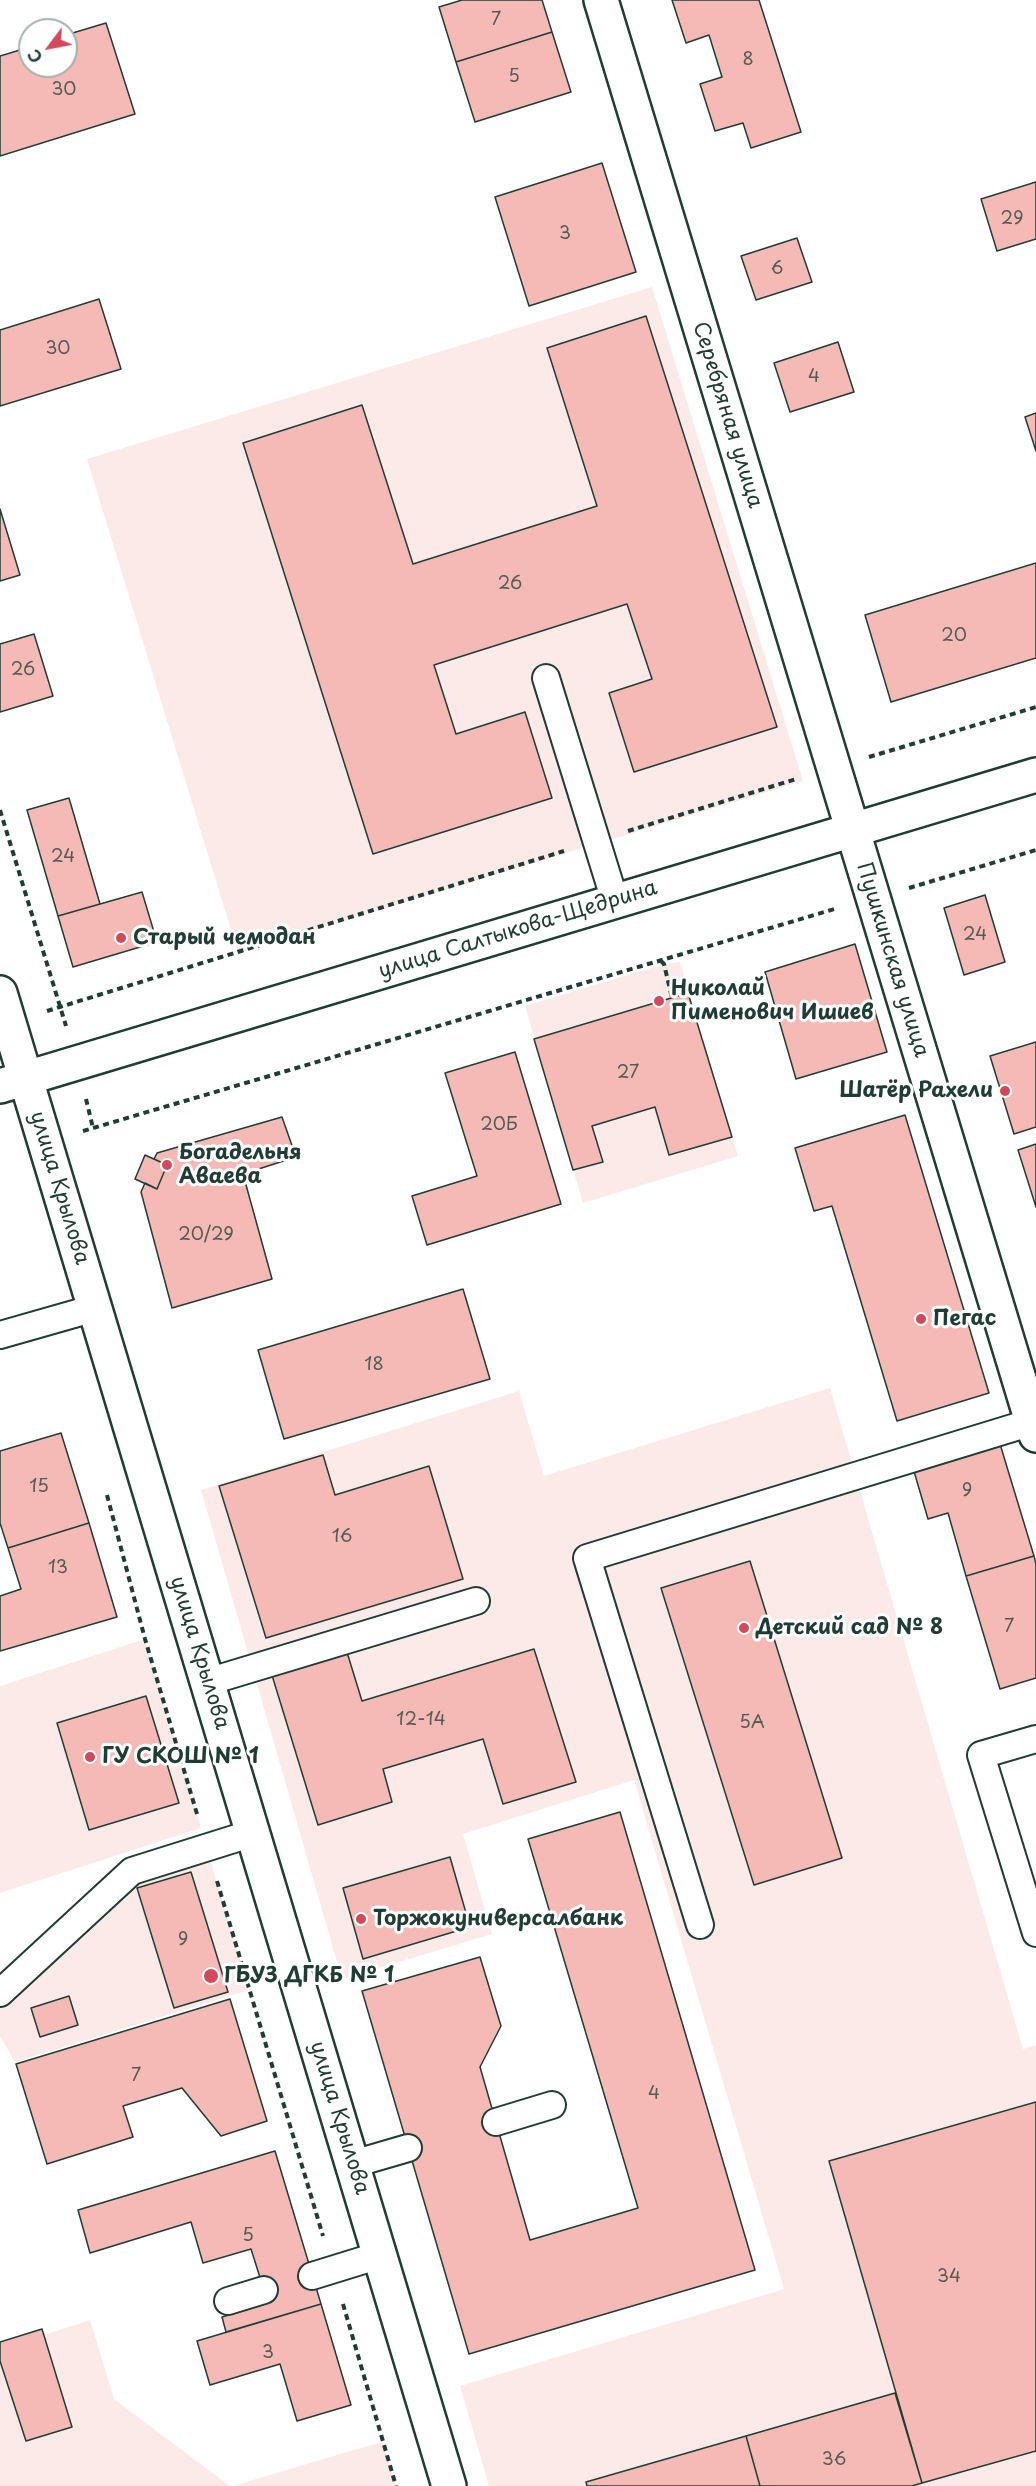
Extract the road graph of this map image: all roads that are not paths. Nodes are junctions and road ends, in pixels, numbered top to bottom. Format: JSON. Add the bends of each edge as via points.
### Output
{"nodes":[{"id":1,"x":601,"y":0,"type":"edge"},
{"id":2,"x":546,"y":678,"type":"dead end"},
{"id":3,"x":1036,"y":776,"type":"edge"},
{"id":4,"x":852,"y":830,"type":"junction"},
{"id":5,"x":615,"y":901,"type":"junction"},
{"id":6,"x":5,"y":1008,"type":"edge"},
{"id":7,"x":13,"y":1082,"type":"edge"},
{"id":8,"x":95,"y":1308,"type":"junction"},
{"id":9,"x":0,"y":1335,"type":"edge"},
{"id":10,"x":1034,"y":1429,"type":"edge"},
{"id":11,"x":476,"y":1601,"type":"dead end"},
{"id":12,"x":207,"y":1682,"type":"junction"},
{"id":13,"x":1036,"y":1739,"type":"edge"},
{"id":14,"x":253,"y":1833,"type":"junction"},
{"id":15,"x":700,"y":1925,"type":"dead end"},
{"id":16,"x":1036,"y":1933,"type":"edge"},
{"id":17,"x":0,"y":1993,"type":"edge"},
{"id":18,"x":552,"y":2105,"type":"dead end"},
{"id":19,"x":496,"y":2122,"type":"dead end"},
{"id":20,"x":408,"y":2148,"type":"dead end"},
{"id":21,"x":353,"y":2164,"type":"junction"},
{"id":22,"x":380,"y":2255,"type":"junction"},
{"id":23,"x":312,"y":2276,"type":"dead end"},
{"id":24,"x":264,"y":2290,"type":"dead end"},
{"id":25,"x":228,"y":2301,"type":"dead end"},
{"id":26,"x":449,"y":2486,"type":"edge"}],
"edges":[{"from":1,"to":4,"type":"street","name":"Серебряная улица"},
{"from":2,"to":5,"type":"lane"},
{"from":3,"to":4,"type":"street","name":"улица Салтыкова-Щедрина"},
{"from":4,"to":5,"type":"street","name":"улица Салтыкова-Щедрина"},
{"from":4,"to":10,"type":"street","name":"Пушкинская улица"},
{"from":5,"to":7,"type":"street","name":"улица Салтыкова-Щедрина"},
{"from":6,"to":7,"type":"street","name":"улица Крылова"},
{"from":7,"to":8,"type":"street","name":"улица Крылова","via":[[45,1142]]},
{"from":8,"to":9,"type":"lane"},
{"from":8,"to":12,"type":"street","name":"улица Крылова"},
{"from":10,"to":15,"type":"lane","via":[[587,1558]]},
{"from":11,"to":12,"type":"lane"},
{"from":12,"to":14,"type":"street","name":"улица Крылова"},
{"from":13,"to":16,"type":"lane","via":[[981,1755]]},
{"from":14,"to":17,"type":"lane","via":[[132,1871]]},
{"from":14,"to":21,"type":"street","name":"улица Крылова"},
{"from":18,"to":19,"type":"lane"},
{"from":20,"to":21,"type":"lane"},
{"from":21,"to":22,"type":"street","name":"улица Крылова"},
{"from":22,"to":23,"type":"lane"},
{"from":22,"to":26,"type":"street","name":"улица Крылова"},
{"from":24,"to":25,"type":"lane"}]}
